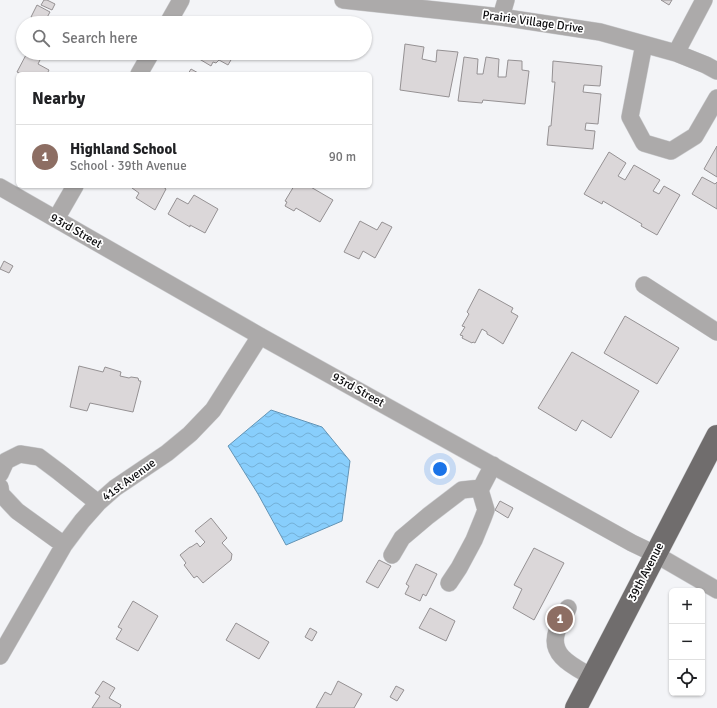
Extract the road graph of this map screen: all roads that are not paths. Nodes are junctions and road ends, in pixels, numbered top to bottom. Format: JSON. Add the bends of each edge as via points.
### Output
{"nodes":[{"id":1,"x":182,"y":0,"type":"edge"},
{"id":2,"x":343,"y":0,"type":"edge"},
{"id":3,"x":506,"y":0,"type":"edge"},
{"id":4,"x":704,"y":0,"type":"edge"},
{"id":5,"x":172,"y":16,"type":"edge"},
{"id":6,"x":501,"y":17,"type":"junction"},
{"id":7,"x":644,"y":44,"type":"junction"},
{"id":8,"x":676,"y":53,"type":"junction"},
{"id":9,"x":147,"y":60,"type":"edge"},
{"id":10,"x":717,"y":71,"type":"edge"},
{"id":11,"x":140,"y":72,"type":"edge"},
{"id":12,"x":717,"y":98,"type":"edge"},
{"id":13,"x":0,"y":187,"type":"edge"},
{"id":14,"x":74,"y":188,"type":"edge"},
{"id":15,"x":56,"y":219,"type":"junction"},
{"id":16,"x":644,"y":285,"type":"dead end"},
{"id":17,"x":717,"y":332,"type":"edge"},
{"id":18,"x":260,"y":336,"type":"junction"},
{"id":19,"x":717,"y":436,"type":"edge"},
{"id":20,"x":493,"y":465,"type":"junction"},
{"id":21,"x":0,"y":474,"type":"edge"},
{"id":22,"x":0,"y":487,"type":"edge"},
{"id":23,"x":481,"y":488,"type":"junction"},
{"id":24,"x":98,"y":503,"type":"junction"},
{"id":25,"x":64,"y":545,"type":"junction"},
{"id":26,"x":655,"y":554,"type":"junction"},
{"id":27,"x":392,"y":555,"type":"dead end"},
{"id":28,"x":449,"y":583,"type":"dead end"},
{"id":29,"x":717,"y":590,"type":"edge"},
{"id":30,"x":568,"y":608,"type":"dead end"},
{"id":31,"x":0,"y":656,"type":"edge"},
{"id":32,"x":592,"y":677,"type":"junction"},
{"id":33,"x":576,"y":708,"type":"edge"}],
"edges":[{"from":1,"to":5,"type":"street"},
{"from":2,"to":6,"type":"street","name":"Prairie Village Drive"},
{"from":3,"to":6,"type":"street"},
{"from":4,"to":8,"type":"street"},
{"from":6,"to":7,"type":"street","name":"Prairie Village Drive","via":[[600,32]]},
{"from":7,"to":8,"type":"street","name":"Prairie Village Drive"},
{"from":7,"to":12,"type":"street","via":[[630,117],[644,143],[671,151],[695,136]]},
{"from":8,"to":10,"type":"street","name":"Prairie Village Drive"},
{"from":9,"to":11,"type":"street"},
{"from":13,"to":15,"type":"street","name":"93rd Street"},
{"from":14,"to":15,"type":"street"},
{"from":15,"to":18,"type":"street","name":"93rd Street"},
{"from":16,"to":17,"type":"street"},
{"from":18,"to":20,"type":"street","name":"93rd Street"},
{"from":18,"to":24,"type":"street","name":"41st Avenue","via":[[213,410],[190,434]]},
{"from":19,"to":26,"type":"main road","name":"39th Avenue"},
{"from":20,"to":23,"type":"street"},
{"from":20,"to":26,"type":"street","name":"93rd Street"},
{"from":21,"to":24,"type":"street","via":[[6,461],[20,454],[39,457]]},
{"from":22,"to":25,"type":"street","via":[[1,494],[17,511]]},
{"from":23,"to":27,"type":"street","via":[[462,490],[402,538]]},
{"from":23,"to":28,"type":"street","via":[[486,510],[471,546]]},
{"from":24,"to":25,"type":"street","name":"41st Avenue"},
{"from":25,"to":31,"type":"street","name":"41st Avenue"},
{"from":26,"to":29,"type":"street","name":"93rd Street"},
{"from":26,"to":32,"type":"main road","name":"39th Avenue"},
{"from":30,"to":32,"type":"street","via":[[557,632],[556,648],[567,662]]},
{"from":32,"to":33,"type":"main road","name":"39th Avenue"}]}
